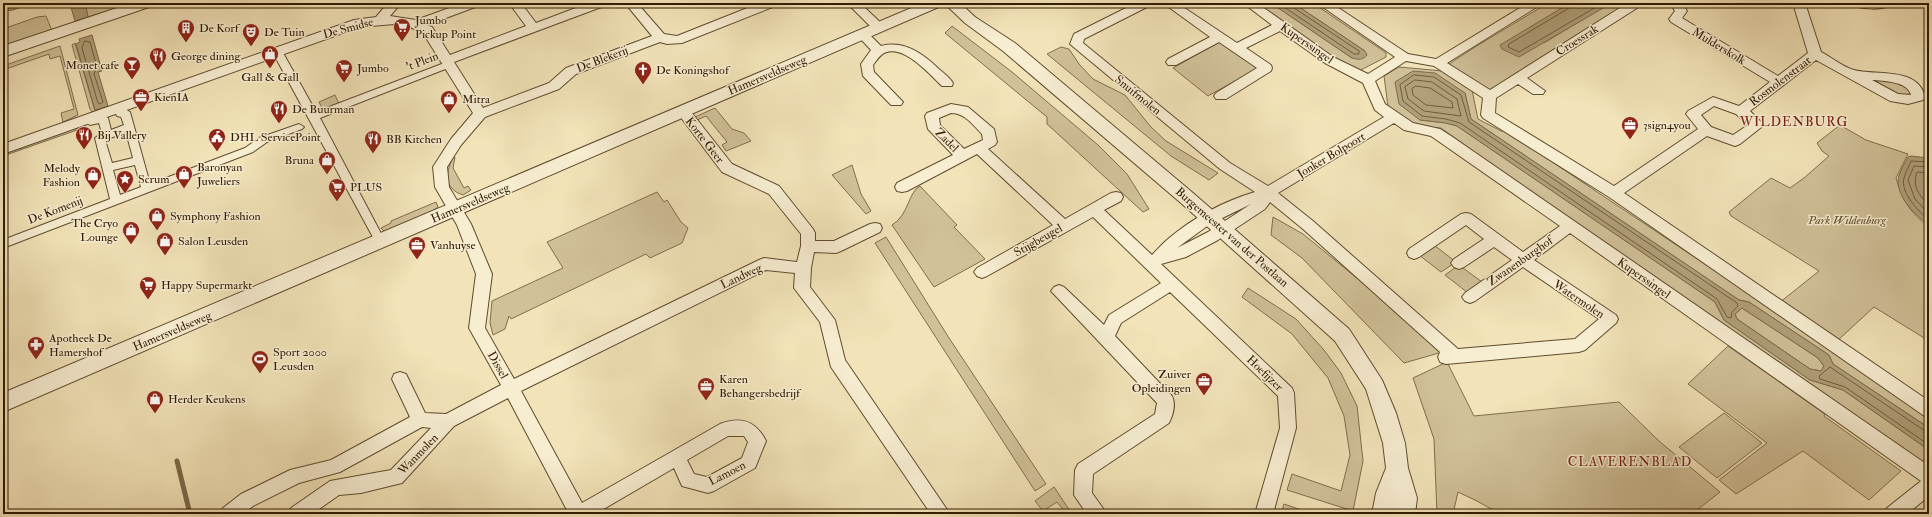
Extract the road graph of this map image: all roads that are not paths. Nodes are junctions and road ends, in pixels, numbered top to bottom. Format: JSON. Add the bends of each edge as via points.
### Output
{"nodes":[{"id":1,"x":147,"y":3,"type":"edge"},
{"id":2,"x":396,"y":3,"type":"edge"},
{"id":3,"x":474,"y":3,"type":"edge"},
{"id":4,"x":515,"y":3,"type":"edge"},
{"id":5,"x":600,"y":3,"type":"edge"},
{"id":6,"x":631,"y":3,"type":"edge"},
{"id":7,"x":771,"y":3,"type":"edge"},
{"id":8,"x":853,"y":3,"type":"edge"},
{"id":9,"x":936,"y":3,"type":"edge"},
{"id":10,"x":951,"y":3,"type":"edge"},
{"id":11,"x":968,"y":3,"type":"edge"},
{"id":12,"x":1145,"y":3,"type":"edge"},
{"id":13,"x":1170,"y":3,"type":"edge"},
{"id":14,"x":1249,"y":3,"type":"edge"},
{"id":15,"x":1323,"y":3,"type":"edge"},
{"id":16,"x":1538,"y":3,"type":"edge"},
{"id":17,"x":1631,"y":3,"type":"edge"},
{"id":18,"x":1676,"y":3,"type":"edge"},
{"id":19,"x":1799,"y":3,"type":"edge"},
{"id":20,"x":1858,"y":3,"type":"edge"},
{"id":21,"x":1887,"y":3,"type":"edge"},
{"id":22,"x":380,"y":20,"type":"junction"},
{"id":23,"x":417,"y":24,"type":"junction"},
{"id":24,"x":1281,"y":25,"type":"junction"},
{"id":25,"x":878,"y":27,"type":"junction"},
{"id":26,"x":534,"y":28,"type":"junction"},
{"id":27,"x":862,"y":34,"type":"junction"},
{"id":28,"x":660,"y":37,"type":"junction"},
{"id":29,"x":1219,"y":38,"type":"junction"},
{"id":30,"x":1009,"y":47,"type":"junction"},
{"id":31,"x":1238,"y":48,"type":"junction"},
{"id":32,"x":277,"y":50,"type":"junction"},
{"id":33,"x":879,"y":51,"type":"junction"},
{"id":34,"x":3,"y":52,"type":"edge"},
{"id":35,"x":1815,"y":54,"type":"junction"},
{"id":36,"x":1404,"y":57,"type":"junction"},
{"id":37,"x":449,"y":62,"type":"junction"},
{"id":38,"x":1172,"y":62,"type":"dead end"},
{"id":39,"x":1438,"y":63,"type":"junction"},
{"id":40,"x":1852,"y":74,"type":"dead end"},
{"id":41,"x":1518,"y":78,"type":"junction"},
{"id":42,"x":1368,"y":80,"type":"junction"},
{"id":43,"x":1779,"y":82,"type":"junction"},
{"id":44,"x":947,"y":83,"type":"dead end"},
{"id":45,"x":1538,"y":91,"type":"dead end"},
{"id":46,"x":1221,"y":96,"type":"dead end"},
{"id":47,"x":1490,"y":96,"type":"junction"},
{"id":48,"x":896,"y":102,"type":"dead end"},
{"id":49,"x":118,"y":108,"type":"junction"},
{"id":50,"x":683,"y":111,"type":"junction"},
{"id":51,"x":1741,"y":111,"type":"junction"},
{"id":52,"x":480,"y":114,"type":"junction"},
{"id":53,"x":314,"y":117,"type":"junction"},
{"id":54,"x":1394,"y":117,"type":"junction"},
{"id":55,"x":87,"y":119,"type":"junction"},
{"id":56,"x":129,"y":127,"type":"junction"},
{"id":57,"x":300,"y":127,"type":"dead end"},
{"id":58,"x":1706,"y":130,"type":"junction"},
{"id":59,"x":107,"y":135,"type":"junction"},
{"id":60,"x":979,"y":148,"type":"junction"},
{"id":61,"x":3,"y":149,"type":"edge"},
{"id":62,"x":963,"y":156,"type":"junction"},
{"id":63,"x":139,"y":160,"type":"junction"},
{"id":64,"x":108,"y":168,"type":"junction"},
{"id":65,"x":902,"y":188,"type":"dead end"},
{"id":66,"x":147,"y":190,"type":"junction"},
{"id":67,"x":1268,"y":194,"type":"junction"},
{"id":68,"x":1614,"y":194,"type":"junction"},
{"id":69,"x":1116,"y":197,"type":"dead end"},
{"id":70,"x":116,"y":200,"type":"junction"},
{"id":71,"x":455,"y":209,"type":"junction"},
{"id":72,"x":1094,"y":209,"type":"junction"},
{"id":73,"x":1217,"y":224,"type":"junction"},
{"id":74,"x":1063,"y":226,"type":"junction"},
{"id":75,"x":1570,"y":226,"type":"junction"},
{"id":76,"x":875,"y":228,"type":"dead end"},
{"id":77,"x":1495,"y":239,"type":"junction"},
{"id":78,"x":380,"y":241,"type":"junction"},
{"id":79,"x":3,"y":244,"type":"edge"},
{"id":80,"x":808,"y":246,"type":"junction"},
{"id":81,"x":1414,"y":253,"type":"dead end"},
{"id":82,"x":1156,"y":260,"type":"junction"},
{"id":83,"x":1523,"y":260,"type":"junction"},
{"id":84,"x":1459,"y":263,"type":"dead end"},
{"id":85,"x":803,"y":268,"type":"junction"},
{"id":86,"x":982,"y":272,"type":"dead end"},
{"id":87,"x":1171,"y":284,"type":"junction"},
{"id":88,"x":1059,"y":291,"type":"dead end"},
{"id":89,"x":1470,"y":297,"type":"dead end"},
{"id":90,"x":1106,"y":337,"type":"junction"},
{"id":91,"x":400,"y":379,"type":"dead end"},
{"id":92,"x":511,"y":388,"type":"junction"},
{"id":93,"x":3,"y":403,"type":"edge"},
{"id":94,"x":1929,"y":410,"type":"edge"},
{"id":95,"x":420,"y":420,"type":"junction"},
{"id":96,"x":448,"y":421,"type":"junction"},
{"id":97,"x":677,"y":457,"type":"dead end"},
{"id":98,"x":334,"y":467,"type":"junction"},
{"id":99,"x":1397,"y":468,"type":"junction"},
{"id":100,"x":1929,"y":476,"type":"edge"},
{"id":101,"x":1929,"y":485,"type":"edge"},
{"id":102,"x":336,"y":487,"type":"junction"},
{"id":103,"x":229,"y":514,"type":"edge"},
{"id":104,"x":297,"y":514,"type":"edge"},
{"id":105,"x":578,"y":514,"type":"edge"},
{"id":106,"x":941,"y":514,"type":"edge"},
{"id":107,"x":1098,"y":514,"type":"edge"},
{"id":108,"x":1264,"y":514,"type":"edge"},
{"id":109,"x":1383,"y":514,"type":"edge"},
{"id":110,"x":1404,"y":514,"type":"edge"},
{"id":111,"x":1893,"y":514,"type":"edge"}],
"edges":[{"from":1,"to":34,"type":"street"},
{"from":2,"to":22,"type":"street"},
{"from":3,"to":23,"type":"street"},
{"from":4,"to":26,"type":"street"},
{"from":5,"to":26,"type":"street"},
{"from":6,"to":28,"type":"street"},
{"from":7,"to":28,"type":"street","name":"De Blekerij","via":[[678,40]]},
{"from":8,"to":25,"type":"street"},
{"from":9,"to":25,"type":"street","name":"Hamersveldseweg"},
{"from":10,"to":30,"type":"street","name":"Burgemeester van der Postlaan"},
{"from":11,"to":30,"type":"street","name":"Burgemeester van der Postlaan","via":[[984,17]]},
{"from":12,"to":67,"type":"street","name":"Snuifmolen","via":[[1078,38],[1076,44],[1225,166]]},
{"from":13,"to":29,"type":"street"},
{"from":14,"to":24,"type":"street","name":"Kuperssingel"},
{"from":15,"to":36,"type":"street"},
{"from":16,"to":39,"type":"street"},
{"from":17,"to":41,"type":"street","name":"Croessrak","via":[[1633,5]]},
{"from":18,"to":43,"type":"street","name":"Mulderskolk","via":[[1681,11],[1675,19]]},
{"from":19,"to":35,"type":"street","name":"Rosmolenstraat"},
{"from":20,"to":21,"type":"street"},
{"from":22,"to":23,"type":"street","name":"De Smidse","via":[[403,20]]},
{"from":22,"to":32,"type":"street","name":"De Smidse","via":[[358,23]]},
{"from":23,"to":37,"type":"street","name":"De Smidse","via":[[428,30]]},
{"from":24,"to":31,"type":"street"},
{"from":24,"to":42,"type":"street","name":"Kuperssingel","via":[[1329,60]]},
{"from":25,"to":27,"type":"street","name":"Hamersveldseweg"},
{"from":26,"to":37,"type":"street"},
{"from":27,"to":33,"type":"street"},
{"from":27,"to":50,"type":"street","name":"Hamersveldseweg"},
{"from":28,"to":52,"type":"street","name":"De Blekerij","via":[[571,71],[554,86]]},
{"from":29,"to":31,"type":"street"},
{"from":29,"to":38,"type":"street"},
{"from":30,"to":73,"type":"street","name":"Burgemeester van der Postlaan"},
{"from":31,"to":46,"type":"street","via":[[1266,68]]},
{"from":32,"to":49,"type":"street","name":"De Smidse"},
{"from":32,"to":53,"type":"street"},
{"from":33,"to":44,"type":"street","via":[[895,47],[908,50]]},
{"from":33,"to":48,"type":"street","via":[[867,64],[868,72]]},
{"from":35,"to":40,"type":"street"},
{"from":35,"to":43,"type":"street","name":"Rosmolenstraat"},
{"from":36,"to":39,"type":"street"},
{"from":36,"to":42,"type":"street"},
{"from":37,"to":52,"type":"street","name":"De Smidse"},
{"from":37,"to":53,"type":"street","name":"'t Plein"},
{"from":39,"to":47,"type":"street"},
{"from":41,"to":45,"type":"street"},
{"from":41,"to":47,"type":"street","name":"Croessrak"},
{"from":42,"to":54,"type":"street","name":"Kuperssingel","via":[[1380,107]]},
{"from":43,"to":51,"type":"street","name":"Rosmolenstraat"},
{"from":47,"to":68,"type":"street","via":[[1488,115]]},
{"from":49,"to":55,"type":"street","name":"De Smidse"},
{"from":49,"to":56,"type":"street","via":[[120,114],[124,112]]},
{"from":50,"to":71,"type":"street","name":"Hamersveldseweg"},
{"from":50,"to":80,"type":"street","name":"Korte Geer","via":[[727,168],[774,190],[808,233]]},
{"from":51,"to":58,"type":"street","name":"Rosmolenstraat","via":[[1713,101],[1693,114]]},
{"from":51,"to":58,"type":"street","name":"Rosmolenstraat","via":[[1757,125],[1735,141]]},
{"from":52,"to":71,"type":"street","via":[[440,166],[442,187]]},
{"from":53,"to":78,"type":"street"},
{"from":54,"to":67,"type":"street","name":"Jonker Bolpoort"},
{"from":54,"to":75,"type":"street","name":"Kuperssingel","via":[[1409,127],[1435,132]]},
{"from":55,"to":59,"type":"street","via":[[88,123],[103,118]]},
{"from":55,"to":61,"type":"street","name":"De Smidse"},
{"from":56,"to":59,"type":"street"},
{"from":56,"to":63,"type":"street"},
{"from":57,"to":66,"type":"street","name":"De Komenij","via":[[263,140],[249,150]]},
{"from":58,"to":68,"type":"street"},
{"from":59,"to":64,"type":"street","via":[[100,138]]},
{"from":60,"to":62,"type":"street","name":"Zadel"},
{"from":60,"to":62,"type":"street","name":"Zadel","via":[[990,142],[989,132],[964,109],[948,108],[932,116],[933,126]]},
{"from":60,"to":74,"type":"street","name":"Zadel"},
{"from":62,"to":65,"type":"street","name":"Zadel"},
{"from":63,"to":64,"type":"street"},
{"from":63,"to":66,"type":"street"},
{"from":64,"to":70,"type":"street"},
{"from":66,"to":70,"type":"street","name":"De Komenij"},
{"from":67,"to":73,"type":"street","name":"Jonker Bolpoort","via":[[1260,205]]},
{"from":67,"to":83,"type":"street","name":"Watermolen","via":[[1308,225],[1450,356],[1579,345],[1610,319]]},
{"from":68,"to":94,"type":"street"},
{"from":69,"to":72,"type":"street","name":"Stijgbeugel"},
{"from":70,"to":79,"type":"street","name":"De Komenij"},
{"from":71,"to":78,"type":"street","name":"Hamersveldseweg"},
{"from":71,"to":92,"type":"street","name":"Dissel","via":[[464,224],[484,274],[477,328]]},
{"from":72,"to":74,"type":"street","name":"Stijgbeugel"},
{"from":72,"to":82,"type":"street"},
{"from":73,"to":82,"type":"street","via":[[1181,253]]},
{"from":73,"to":99,"type":"street","name":"Burgemeester van der Postlaan","via":[[1342,335],[1375,386],[1388,420]]},
{"from":74,"to":86,"type":"street","name":"Stijgbeugel"},
{"from":75,"to":83,"type":"street","name":"Zwanenburghof"},
{"from":75,"to":100,"type":"street","name":"Kuperssingel"},
{"from":76,"to":80,"type":"street","via":[[836,247]]},
{"from":77,"to":81,"type":"street","name":"Watermolen","via":[[1466,218]]},
{"from":77,"to":83,"type":"street","name":"Watermolen"},
{"from":77,"to":84,"type":"street"},
{"from":78,"to":93,"type":"street","name":"Hamersveldseweg"},
{"from":80,"to":85,"type":"street","name":"Korte Geer"},
{"from":82,"to":87,"type":"street","name":"Hoefijzer"},
{"from":83,"to":89,"type":"street","name":"Zwanenburghof"},
{"from":85,"to":92,"type":"street","name":"Landweg","via":[[764,264]]},
{"from":85,"to":106,"type":"street","via":[[802,288],[826,320],[837,362]]},
{"from":87,"to":90,"type":"street","via":[[1115,319]]},
{"from":87,"to":108,"type":"street","name":"Hoefijzer","via":[[1286,393],[1288,428]]},
{"from":88,"to":90,"type":"street"},
{"from":90,"to":107,"type":"street","via":[[1166,401],[1163,418],[1084,470],[1083,495]]},
{"from":91,"to":95,"type":"street","name":"Wanmolen"},
{"from":92,"to":96,"type":"street","name":"Wanmolen"},
{"from":92,"to":105,"type":"street","name":"Dissel"},
{"from":95,"to":96,"type":"street","name":"Wanmolen"},
{"from":95,"to":98,"type":"street","name":"Wanmolen"},
{"from":96,"to":102,"type":"street","name":"Wanmolen","via":[[396,477],[361,485]]},
{"from":97,"to":105,"type":"street"},
{"from":98,"to":102,"type":"street","via":[[339,474]]},
{"from":98,"to":103,"type":"street","name":"Wanmolen","via":[[296,476],[247,500]]},
{"from":99,"to":109,"type":"street","name":"Burgemeester van der Postlaan","via":[[1387,493]]},
{"from":99,"to":110,"type":"street","name":"Burgemeester van der Postlaan","via":[[1406,498]]},
{"from":101,"to":111,"type":"street"},
{"from":102,"to":104,"type":"street"}]}
